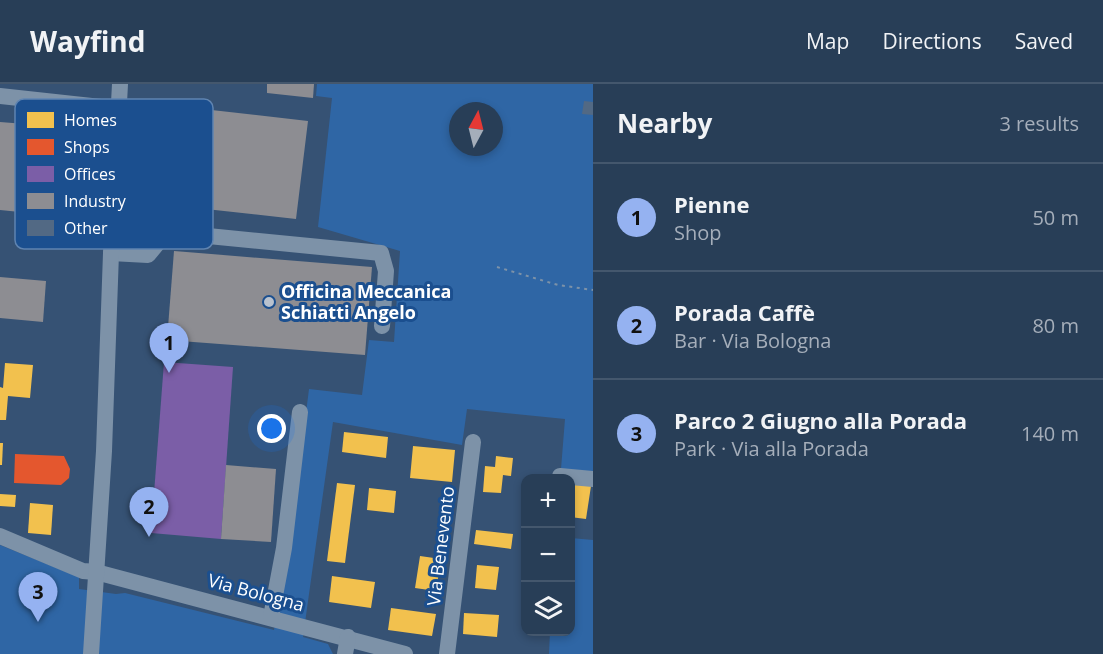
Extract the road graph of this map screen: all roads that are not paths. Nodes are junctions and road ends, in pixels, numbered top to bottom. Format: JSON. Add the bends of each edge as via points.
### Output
{"nodes":[{"id":1,"x":120,"y":84,"type":"edge"},
{"id":2,"x":0,"y":96,"type":"edge"},
{"id":3,"x":27,"y":99,"type":"edge"},
{"id":4,"x":119,"y":99,"type":"edge"},
{"id":5,"x":213,"y":236,"type":"edge"},
{"id":6,"x":111,"y":249,"type":"edge"},
{"id":7,"x":153,"y":249,"type":"edge"},
{"id":8,"x":111,"y":253,"type":"junction"},
{"id":9,"x":382,"y":326,"type":"dead end"},
{"id":10,"x":300,"y":412,"type":"dead end"},
{"id":11,"x":473,"y":442,"type":"dead end"},
{"id":12,"x":575,"y":477,"type":"edge"},
{"id":13,"x":593,"y":479,"type":"edge"},
{"id":14,"x":0,"y":536,"type":"edge"},
{"id":15,"x":96,"y":575,"type":"junction"},
{"id":16,"x":271,"y":617,"type":"junction"},
{"id":17,"x":346,"y":646,"type":"edge"},
{"id":18,"x":91,"y":654,"type":"edge"},
{"id":19,"x":405,"y":654,"type":"edge"},
{"id":20,"x":447,"y":654,"type":"edge"}],
"edges":[{"from":1,"to":4,"type":"street"},
{"from":2,"to":3,"type":"street"},
{"from":5,"to":9,"type":"street","via":[[381,253],[386,271]]},
{"from":6,"to":8,"type":"street"},
{"from":7,"to":8,"type":"street","via":[[148,255]]},
{"from":8,"to":15,"type":"street"},
{"from":10,"to":16,"type":"street","via":[[284,548]]},
{"from":11,"to":20,"type":"street","name":"Via Benevento"},
{"from":12,"to":13,"type":"street"},
{"from":14,"to":15,"type":"street","name":"Via Bologna"},
{"from":15,"to":16,"type":"street","name":"Via Bologna"},
{"from":15,"to":18,"type":"street"},
{"from":16,"to":17,"type":"street","name":"Via Bologna"},
{"from":17,"to":19,"type":"street","name":"Via Bologna"}]}
